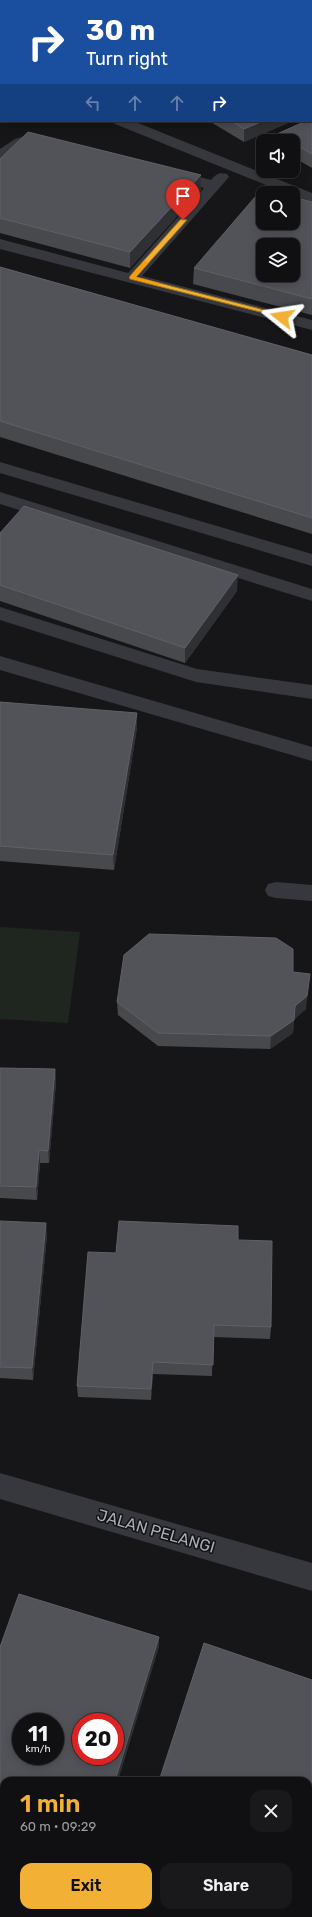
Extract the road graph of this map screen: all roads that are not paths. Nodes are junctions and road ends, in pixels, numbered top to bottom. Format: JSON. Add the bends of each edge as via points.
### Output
{"nodes":[{"id":1,"x":122,"y":122,"type":"edge"},
{"id":2,"x":55,"y":142,"type":"edge"},
{"id":3,"x":0,"y":156,"type":"edge"},
{"id":4,"x":232,"y":166,"type":"junction"},
{"id":5,"x":161,"y":171,"type":"edge"},
{"id":6,"x":214,"y":186,"type":"junction"},
{"id":7,"x":312,"y":198,"type":"edge"},
{"id":8,"x":0,"y":244,"type":"edge"},
{"id":9,"x":132,"y":278,"type":"junction"},
{"id":10,"x":312,"y":325,"type":"edge"},
{"id":11,"x":0,"y":467,"type":"edge"},
{"id":12,"x":0,"y":498,"type":"edge"},
{"id":13,"x":312,"y":560,"type":"edge"},
{"id":14,"x":312,"y":595,"type":"edge"},
{"id":15,"x":0,"y":613,"type":"edge"},
{"id":16,"x":0,"y":663,"type":"edge"},
{"id":17,"x":312,"y":692,"type":"edge"},
{"id":18,"x":312,"y":754,"type":"edge"},
{"id":19,"x":276,"y":890,"type":"dead end"},
{"id":20,"x":312,"y":893,"type":"edge"},
{"id":21,"x":0,"y":1486,"type":"edge"},
{"id":22,"x":312,"y":1577,"type":"edge"}],
"edges":[{"from":1,"to":4,"type":"street"},
{"from":2,"to":3,"type":"street","via":[[28,138]]},
{"from":4,"to":6,"type":"street"},
{"from":4,"to":7,"type":"street"},
{"from":5,"to":6,"type":"street"},
{"from":6,"to":9,"type":"street"},
{"from":8,"to":9,"type":"street"},
{"from":9,"to":10,"type":"street"},
{"from":11,"to":13,"type":"street"},
{"from":12,"to":14,"type":"street","via":[[20,511]]},
{"from":15,"to":17,"type":"street","via":[[196,675]]},
{"from":16,"to":18,"type":"street"},
{"from":19,"to":20,"type":"street"},
{"from":21,"to":22,"type":"street","name":"JALAN PELANGI"}]}
